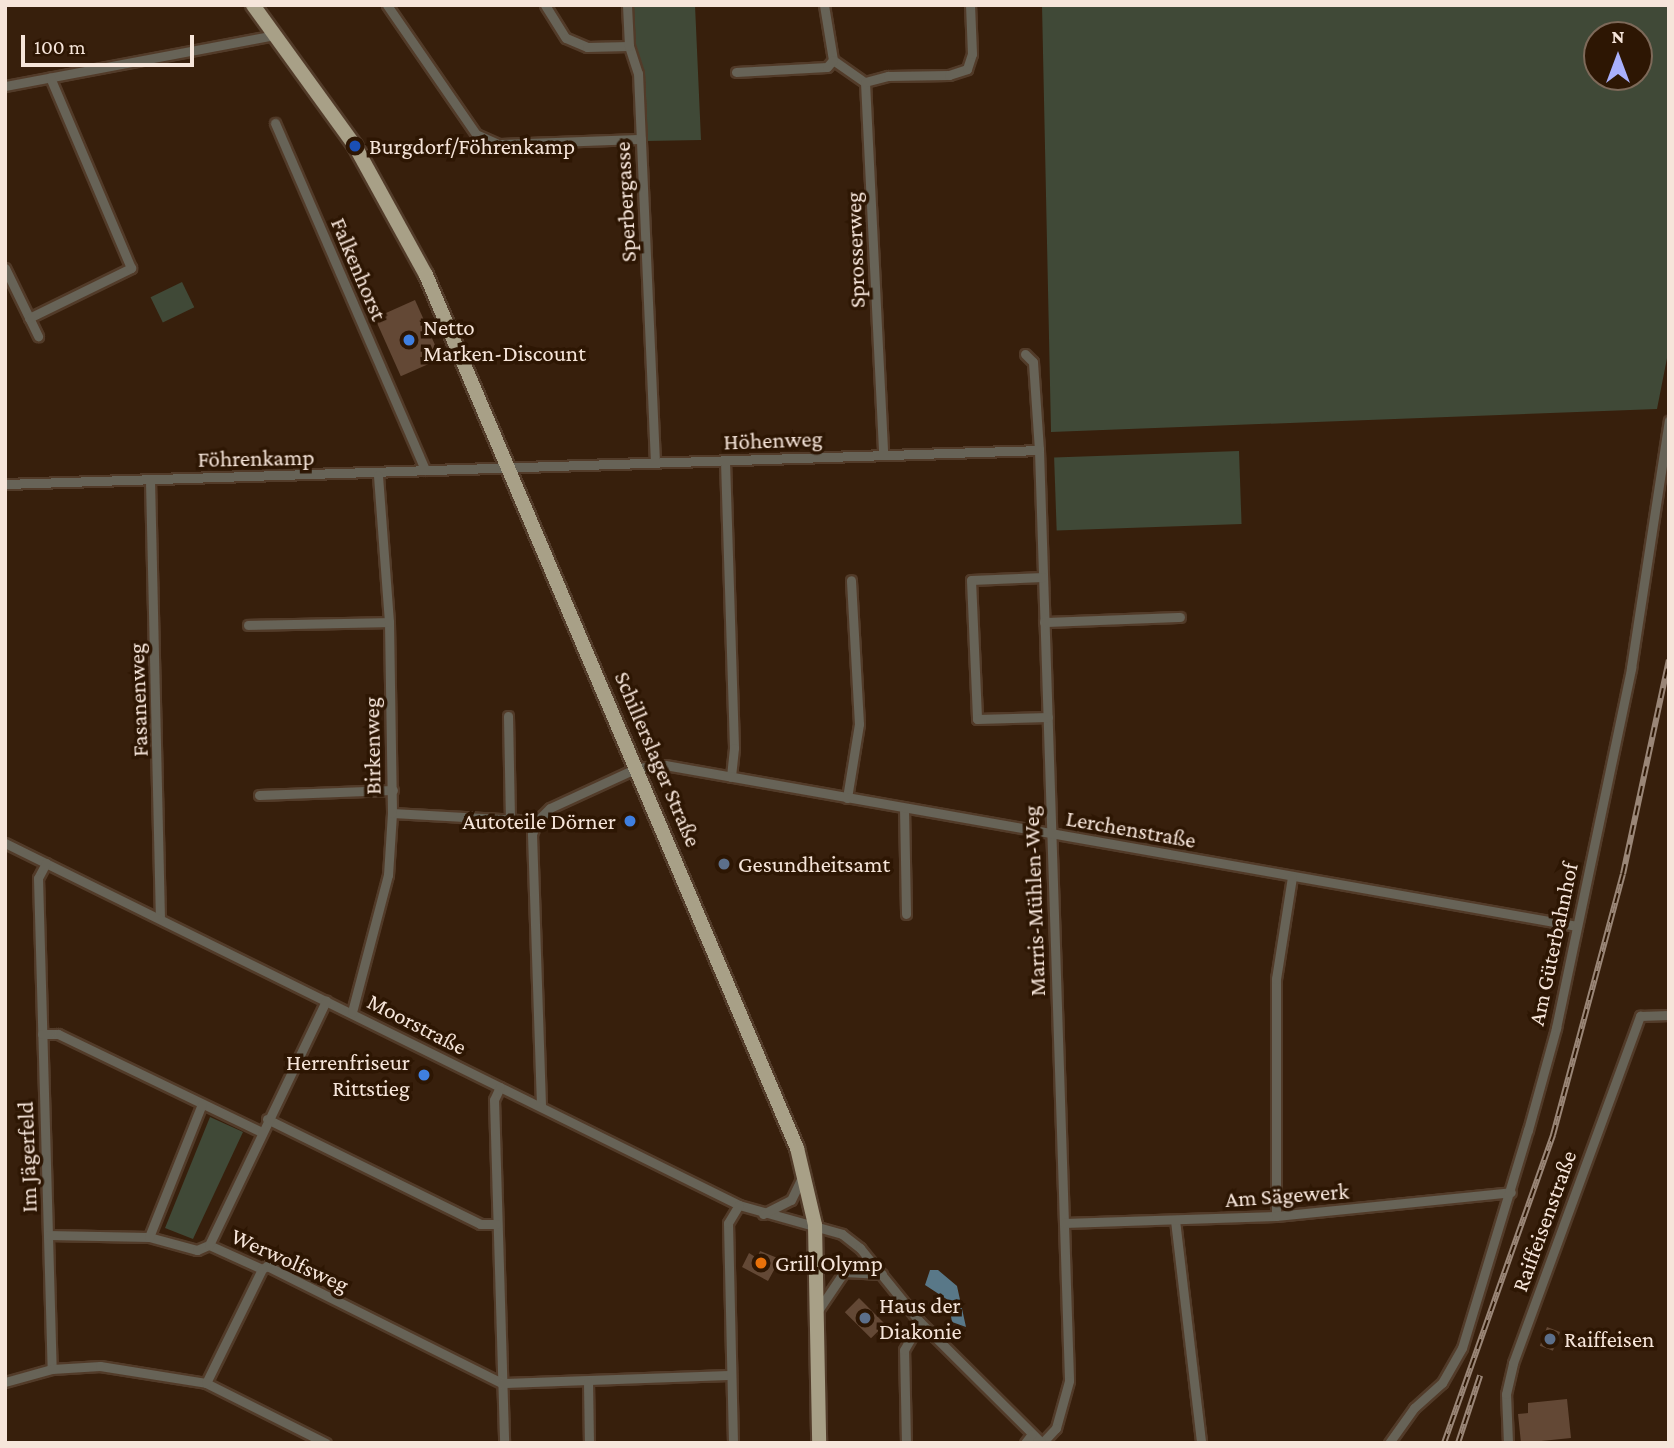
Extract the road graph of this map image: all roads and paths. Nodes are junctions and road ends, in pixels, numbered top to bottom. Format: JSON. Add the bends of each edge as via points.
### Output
{"nodes":[{"id":1,"x":253,"y":5,"type":"edge"},
{"id":2,"x":387,"y":5,"type":"edge"},
{"id":3,"x":545,"y":5,"type":"edge"},
{"id":4,"x":627,"y":5,"type":"edge"},
{"id":5,"x":824,"y":5,"type":"edge"},
{"id":6,"x":970,"y":5,"type":"edge"},
{"id":7,"x":275,"y":35,"type":"junction"},
{"id":8,"x":629,"y":46,"type":"junction"},
{"id":9,"x":833,"y":60,"type":"junction"},
{"id":10,"x":736,"y":72,"type":"dead end"},
{"id":11,"x":50,"y":78,"type":"junction"},
{"id":12,"x":865,"y":82,"type":"junction"},
{"id":13,"x":5,"y":86,"type":"edge"},
{"id":14,"x":275,"y":123,"type":"dead end"},
{"id":15,"x":641,"y":139,"type":"junction"},
{"id":16,"x":5,"y":268,"type":"edge"},
{"id":17,"x":29,"y":318,"type":"junction"},
{"id":18,"x":38,"y":336,"type":"dead end"},
{"id":19,"x":1025,"y":354,"type":"dead end"},
{"id":20,"x":1669,"y":421,"type":"edge"},
{"id":21,"x":1039,"y":450,"type":"junction"},
{"id":22,"x":883,"y":455,"type":"junction"},
{"id":23,"x":725,"y":461,"type":"junction"},
{"id":24,"x":655,"y":463,"type":"junction"},
{"id":25,"x":508,"y":468,"type":"junction"},
{"id":26,"x":425,"y":470,"type":"junction"},
{"id":27,"x":378,"y":475,"type":"junction"},
{"id":28,"x":150,"y":480,"type":"junction"},
{"id":29,"x":5,"y":484,"type":"edge"},
{"id":30,"x":1043,"y":577,"type":"junction"},
{"id":31,"x":850,"y":580,"type":"dead end"},
{"id":32,"x":1180,"y":617,"type":"dead end"},
{"id":33,"x":389,"y":622,"type":"junction"},
{"id":34,"x":1044,"y":622,"type":"junction"},
{"id":35,"x":248,"y":625,"type":"dead end"},
{"id":36,"x":508,"y":716,"type":"dead end"},
{"id":37,"x":1048,"y":717,"type":"junction"},
{"id":38,"x":638,"y":768,"type":"junction"},
{"id":39,"x":731,"y":777,"type":"junction"},
{"id":40,"x":393,"y":790,"type":"junction"},
{"id":41,"x":259,"y":794,"type":"dead end"},
{"id":42,"x":847,"y":798,"type":"junction"},
{"id":43,"x":904,"y":808,"type":"junction"},
{"id":44,"x":392,"y":813,"type":"junction"},
{"id":45,"x":510,"y":816,"type":"junction"},
{"id":46,"x":537,"y":821,"type":"junction"},
{"id":47,"x":1051,"y":834,"type":"junction"},
{"id":48,"x":5,"y":843,"type":"edge"},
{"id":49,"x":46,"y":863,"type":"junction"},
{"id":50,"x":1292,"y":877,"type":"junction"},
{"id":51,"x":906,"y":914,"type":"dead end"},
{"id":52,"x":160,"y":918,"type":"junction"},
{"id":53,"x":1577,"y":926,"type":"junction"},
{"id":54,"x":326,"y":1001,"type":"junction"},
{"id":55,"x":352,"y":1012,"type":"junction"},
{"id":56,"x":1669,"y":1015,"type":"edge"},
{"id":57,"x":42,"y":1034,"type":"junction"},
{"id":58,"x":500,"y":1087,"type":"junction"},
{"id":59,"x":202,"y":1104,"type":"junction"},
{"id":60,"x":541,"y":1106,"type":"junction"},
{"id":61,"x":267,"y":1119,"type":"junction"},
{"id":62,"x":260,"y":1131,"type":"junction"},
{"id":63,"x":804,"y":1173,"type":"junction"},
{"id":64,"x":1511,"y":1192,"type":"junction"},
{"id":65,"x":739,"y":1205,"type":"junction"},
{"id":66,"x":762,"y":1214,"type":"junction"},
{"id":67,"x":1276,"y":1216,"type":"junction"},
{"id":68,"x":1175,"y":1220,"type":"junction"},
{"id":69,"x":1064,"y":1223,"type":"junction"},
{"id":70,"x":496,"y":1224,"type":"junction"},
{"id":71,"x":815,"y":1225,"type":"junction"},
{"id":72,"x":48,"y":1236,"type":"junction"},
{"id":73,"x":149,"y":1237,"type":"junction"},
{"id":74,"x":209,"y":1245,"type":"junction"},
{"id":75,"x":262,"y":1269,"type":"junction"},
{"id":76,"x":884,"y":1275,"type":"junction"},
{"id":77,"x":818,"y":1312,"type":"junction"},
{"id":78,"x":920,"y":1322,"type":"junction"},
{"id":79,"x":52,"y":1369,"type":"junction"},
{"id":80,"x":731,"y":1375,"type":"junction"},
{"id":81,"x":5,"y":1382,"type":"edge"},
{"id":82,"x":588,"y":1382,"type":"junction"},
{"id":83,"x":206,"y":1383,"type":"junction"},
{"id":84,"x":502,"y":1383,"type":"junction"},
{"id":85,"x":1032,"y":1434,"type":"junction"},
{"id":86,"x":326,"y":1443,"type":"edge"},
{"id":87,"x":504,"y":1443,"type":"edge"},
{"id":88,"x":589,"y":1443,"type":"edge"},
{"id":89,"x":733,"y":1443,"type":"edge"},
{"id":90,"x":819,"y":1443,"type":"edge"},
{"id":91,"x":906,"y":1443,"type":"edge"},
{"id":92,"x":1025,"y":1443,"type":"edge"},
{"id":93,"x":1042,"y":1443,"type":"edge"},
{"id":94,"x":1201,"y":1443,"type":"edge"},
{"id":95,"x":1389,"y":1443,"type":"edge"},
{"id":96,"x":1508,"y":1443,"type":"edge"}],
"edges":[{"from":1,"to":7,"type":"main road","name":"Schillerslager Straße"},
{"from":2,"to":15,"type":"street","via":[[477,134],[498,144]]},
{"from":3,"to":8,"type":"street","via":[[566,38],[587,47]]},
{"from":4,"to":8,"type":"street","name":"Sperbergasse"},
{"from":5,"to":9,"type":"street"},
{"from":6,"to":12,"type":"street","via":[[972,54],[967,69],[949,75],[888,76]]},
{"from":7,"to":11,"type":"street"},
{"from":7,"to":25,"type":"main road","name":"Schillerslager Straße","via":[[393,208]]},
{"from":8,"to":15,"type":"street","name":"Sperbergasse","via":[[638,73]]},
{"from":9,"to":10,"type":"street","via":[[827,67]]},
{"from":9,"to":12,"type":"street"},
{"from":11,"to":13,"type":"street"},
{"from":11,"to":17,"type":"street","via":[[131,268]]},
{"from":12,"to":22,"type":"street","name":"Sprosserweg"},
{"from":14,"to":26,"type":"street","name":"Falkenhorst"},
{"from":15,"to":24,"type":"street","name":"Sperbergasse"},
{"from":16,"to":17,"type":"street"},
{"from":17,"to":18,"type":"street"},
{"from":19,"to":21,"type":"street","name":"Marris-Mühlen-Weg","via":[[1033,362]]},
{"from":20,"to":53,"type":"street","name":"Am Güterbahnhof","via":[[1631,668]]},
{"from":21,"to":22,"type":"street","name":"Höhenweg"},
{"from":21,"to":30,"type":"street","name":"Marris-Mühlen-Weg"},
{"from":22,"to":23,"type":"street","name":"Höhenweg"},
{"from":23,"to":24,"type":"street","name":"Höhenweg"},
{"from":23,"to":39,"type":"street","via":[[734,748]]},
{"from":24,"to":25,"type":"street","name":"Höhenweg"},
{"from":25,"to":26,"type":"street","name":"Föhrenkamp"},
{"from":25,"to":38,"type":"main road","name":"Schillerslager Straße"},
{"from":26,"to":27,"type":"street","name":"Föhrenkamp"},
{"from":27,"to":28,"type":"street","name":"Föhrenkamp"},
{"from":27,"to":33,"type":"street","name":"Birkenweg"},
{"from":28,"to":29,"type":"street","name":"Föhrenkamp"},
{"from":28,"to":52,"type":"street","name":"Fasanenweg"},
{"from":30,"to":34,"type":"street","name":"Marris-Mühlen-Weg"},
{"from":30,"to":37,"type":"street","via":[[971,580],[977,719]]},
{"from":31,"to":42,"type":"street","via":[[859,724]]},
{"from":32,"to":34,"type":"street"},
{"from":33,"to":35,"type":"street"},
{"from":33,"to":40,"type":"street","name":"Birkenweg"},
{"from":34,"to":37,"type":"street","name":"Marris-Mühlen-Weg"},
{"from":36,"to":45,"type":"street"},
{"from":37,"to":47,"type":"street","name":"Marris-Mühlen-Weg"},
{"from":38,"to":39,"type":"street","name":"Lerchenstraße","via":[[665,765]]},
{"from":38,"to":46,"type":"street","via":[[550,808]]},
{"from":38,"to":63,"type":"main road","name":"Schillerslager Straße"},
{"from":39,"to":42,"type":"street","name":"Lerchenstraße"},
{"from":40,"to":41,"type":"street"},
{"from":40,"to":44,"type":"street","name":"Birkenweg"},
{"from":42,"to":43,"type":"street","name":"Lerchenstraße"},
{"from":43,"to":47,"type":"street","name":"Lerchenstraße"},
{"from":43,"to":51,"type":"street"},
{"from":44,"to":45,"type":"street"},
{"from":44,"to":55,"type":"street","name":"Birkenweg","via":[[388,875]]},
{"from":45,"to":46,"type":"street"},
{"from":46,"to":60,"type":"street","via":[[532,834]]},
{"from":47,"to":50,"type":"street","name":"Lerchenstraße"},
{"from":47,"to":69,"type":"street","name":"Marris-Mühlen-Weg"},
{"from":48,"to":49,"type":"street","name":"Moorstraße"},
{"from":49,"to":52,"type":"street","name":"Moorstraße"},
{"from":49,"to":57,"type":"street","name":"Im Jägerfeld","via":[[38,878]]},
{"from":50,"to":53,"type":"street","name":"Lerchenstraße"},
{"from":50,"to":67,"type":"street","via":[[1276,979]]},
{"from":52,"to":54,"type":"street","name":"Moorstraße"},
{"from":53,"to":64,"type":"street","name":"Am Güterbahnhof"},
{"from":54,"to":55,"type":"street","name":"Moorstraße"},
{"from":54,"to":61,"type":"street"},
{"from":55,"to":58,"type":"street","name":"Moorstraße"},
{"from":56,"to":96,"type":"street","name":"Raiffeisenstraße","via":[[1640,1016],[1513,1363],[1506,1394]]},
{"from":57,"to":59,"type":"street","via":[[58,1034]]},
{"from":57,"to":72,"type":"street","name":"Im Jägerfeld"},
{"from":58,"to":60,"type":"street","name":"Moorstraße"},
{"from":58,"to":70,"type":"street","via":[[494,1100]]},
{"from":59,"to":62,"type":"street"},
{"from":59,"to":73,"type":"street"},
{"from":60,"to":65,"type":"street","name":"Moorstraße"},
{"from":61,"to":62,"type":"street"},
{"from":61,"to":70,"type":"street","via":[[480,1224]]},
{"from":62,"to":74,"type":"street"},
{"from":63,"to":66,"type":"street","via":[[791,1200]]},
{"from":63,"to":71,"type":"main road","name":"Schillerslager Straße"},
{"from":64,"to":67,"type":"street","name":"Am Sägewerk"},
{"from":64,"to":95,"type":"street","name":"Am Güterbahnhof","via":[[1452,1369]]},
{"from":65,"to":66,"type":"street","name":"Moorstraße"},
{"from":65,"to":80,"type":"street","via":[[728,1223]]},
{"from":66,"to":71,"type":"street","name":"Moorstraße"},
{"from":67,"to":68,"type":"street","name":"Am Sägewerk"},
{"from":68,"to":69,"type":"street","name":"Am Sägewerk"},
{"from":68,"to":94,"type":"street"},
{"from":69,"to":93,"type":"street","name":"Marris-Mühlen-Weg","via":[[1069,1381],[1056,1428]]},
{"from":70,"to":84,"type":"street"},
{"from":71,"to":76,"type":"street","via":[[842,1234]]},
{"from":71,"to":77,"type":"main road","name":"Schillerslager Straße"},
{"from":72,"to":73,"type":"street","name":"Werwolfsweg"},
{"from":72,"to":79,"type":"street","name":"Im Jägerfeld"},
{"from":73,"to":74,"type":"street","name":"Werwolfsweg","via":[[197,1250]]},
{"from":74,"to":75,"type":"street","name":"Werwolfsweg"},
{"from":75,"to":83,"type":"street"},
{"from":75,"to":84,"type":"street","name":"Werwolfsweg","via":[[267,1266]]},
{"from":76,"to":77,"type":"street","via":[[844,1272],[835,1278]]},
{"from":76,"to":78,"type":"street"},
{"from":77,"to":90,"type":"main road","name":"Schillerslager Straße"},
{"from":78,"to":85,"type":"street"},
{"from":78,"to":91,"type":"street","via":[[905,1350]]},
{"from":79,"to":81,"type":"street"},
{"from":79,"to":83,"type":"street","via":[[100,1366]]},
{"from":80,"to":82,"type":"street"},
{"from":80,"to":89,"type":"street"},
{"from":82,"to":84,"type":"street"},
{"from":82,"to":88,"type":"street"},
{"from":83,"to":86,"type":"street"},
{"from":84,"to":87,"type":"street"},
{"from":85,"to":92,"type":"street"},
{"from":85,"to":93,"type":"street"}]}
